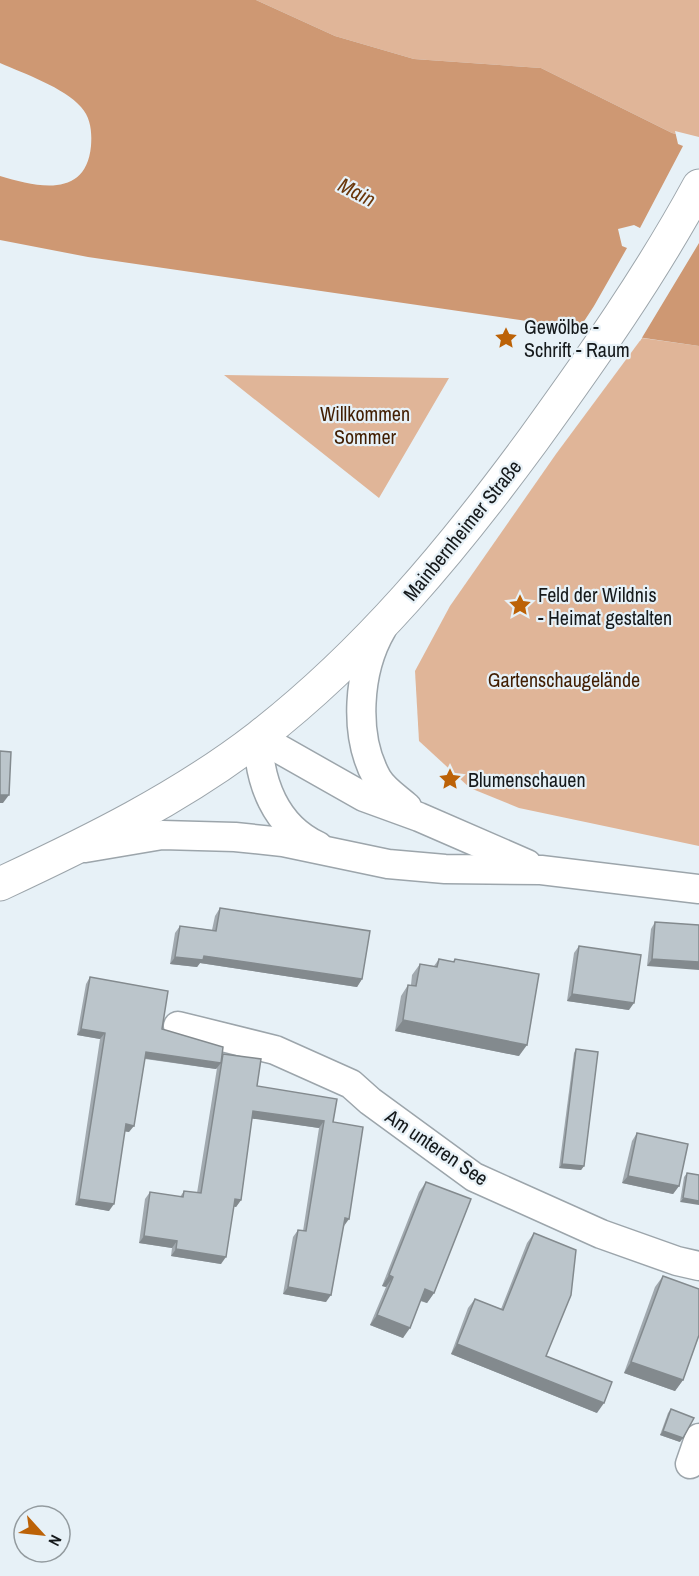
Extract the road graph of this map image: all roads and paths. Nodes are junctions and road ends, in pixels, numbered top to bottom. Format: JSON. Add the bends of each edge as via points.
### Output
{"nodes":[{"id":1,"x":699,"y":186,"type":"edge"},
{"id":2,"x":386,"y":622,"type":"junction"},
{"id":3,"x":258,"y":737,"type":"junction"},
{"id":4,"x":419,"y":817,"type":"junction"},
{"id":5,"x":75,"y":849,"type":"junction"},
{"id":6,"x":331,"y":852,"type":"junction"},
{"id":7,"x":541,"y":870,"type":"junction"},
{"id":8,"x":0,"y":884,"type":"edge"},
{"id":9,"x":699,"y":889,"type":"edge"},
{"id":10,"x":178,"y":1026,"type":"dead end"},
{"id":11,"x":699,"y":1266,"type":"edge"}],
"edges":[{"from":1,"to":2,"type":"main road","name":"Mainbernheimer Straße","via":[[638,292],[590,363],[489,501]]},
{"from":2,"to":3,"type":"main road","name":"Mainbernheimer Straße","via":[[329,678]]},
{"from":2,"to":4,"type":"street","name":"Mainbernheimer Straße","via":[[366,666],[363,724],[377,778]]},
{"from":3,"to":4,"type":"street","name":"Mainbernheimer Straße","via":[[364,797]]},
{"from":3,"to":5,"type":"main road","name":"Mainbernheimer Straße","via":[[168,798]]},
{"from":3,"to":6,"type":"street","name":"Mainbernheimer Straße","via":[[259,763],[271,800],[296,832]]},
{"from":4,"to":7,"type":"street","name":"Mainbernheimer Straße"},
{"from":5,"to":6,"type":"street","name":"Mainbernheimer Straße","via":[[162,835],[198,834],[283,842]]},
{"from":5,"to":8,"type":"main road","name":"Mainbernheimer Straße"},
{"from":6,"to":7,"type":"street","name":"Mainbernheimer Straße","via":[[411,866]]},
{"from":7,"to":9,"type":"street","name":"Mainbernheimer Straße"},
{"from":10,"to":11,"type":"street","name":"Am unteren See","via":[[274,1050],[351,1084],[474,1177],[601,1234]]}]}
